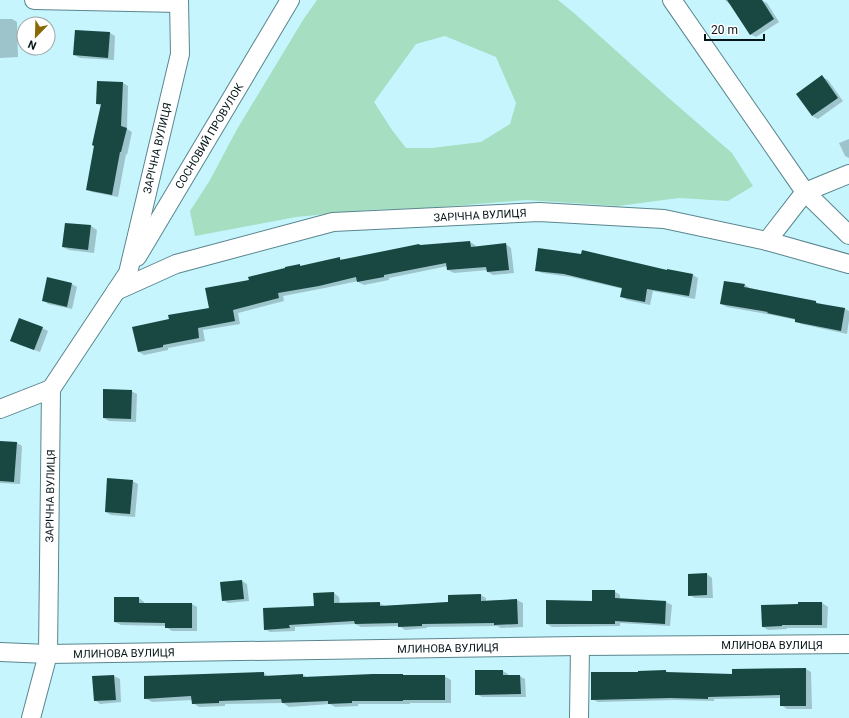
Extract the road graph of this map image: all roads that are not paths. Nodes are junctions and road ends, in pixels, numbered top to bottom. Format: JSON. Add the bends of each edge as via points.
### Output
{"nodes":[{"id":1,"x":34,"y":0,"type":"edge"},
{"id":2,"x":290,"y":0,"type":"edge"},
{"id":3,"x":672,"y":0,"type":"edge"},
{"id":4,"x":179,"y":1,"type":"edge"},
{"id":5,"x":849,"y":174,"type":"edge"},
{"id":6,"x":805,"y":192,"type":"junction"},
{"id":7,"x":849,"y":235,"type":"edge"},
{"id":8,"x":767,"y":241,"type":"junction"},
{"id":9,"x":849,"y":264,"type":"edge"},
{"id":10,"x":128,"y":273,"type":"junction"},
{"id":11,"x":116,"y":291,"type":"junction"},
{"id":12,"x":51,"y":389,"type":"junction"},
{"id":13,"x":0,"y":409,"type":"edge"},
{"id":14,"x":849,"y":644,"type":"edge"},
{"id":15,"x":580,"y":646,"type":"junction"},
{"id":16,"x":0,"y":652,"type":"edge"},
{"id":17,"x":48,"y":654,"type":"junction"},
{"id":18,"x":31,"y":718,"type":"edge"},
{"id":19,"x":579,"y":718,"type":"edge"}],
"edges":[{"from":1,"to":4,"type":"street"},
{"from":2,"to":10,"type":"street","name":"СОСНОВИЙ ПРОВУЛОК"},
{"from":3,"to":6,"type":"street"},
{"from":4,"to":10,"type":"street","name":"ЗАРІЧНА ВУЛИЦЯ","via":[[180,54]]},
{"from":5,"to":6,"type":"street"},
{"from":6,"to":7,"type":"street"},
{"from":6,"to":8,"type":"street"},
{"from":8,"to":9,"type":"street","name":"ЗАРІЧНА ВУЛИЦЯ"},
{"from":8,"to":11,"type":"street","name":"ЗАРІЧНА ВУЛИЦЯ","via":[[664,219],[539,212],[333,222],[176,264]]},
{"from":10,"to":11,"type":"street","name":"ЗАРІЧНА ВУЛИЦЯ"},
{"from":11,"to":12,"type":"street","name":"ЗАРІЧНА ВУЛИЦЯ"},
{"from":12,"to":13,"type":"street"},
{"from":12,"to":17,"type":"street","name":"ЗАРІЧНА ВУЛИЦЯ"},
{"from":14,"to":15,"type":"street","name":"МЛИНОВА ВУЛИЦЯ"},
{"from":15,"to":17,"type":"street","name":"МЛИНОВА ВУЛИЦЯ"},
{"from":15,"to":19,"type":"street"},
{"from":16,"to":17,"type":"street","name":"МЛИНОВА ВУЛИЦЯ"},
{"from":17,"to":18,"type":"street","name":"ЗАРІЧНА ВУЛИЦЯ"}]}
